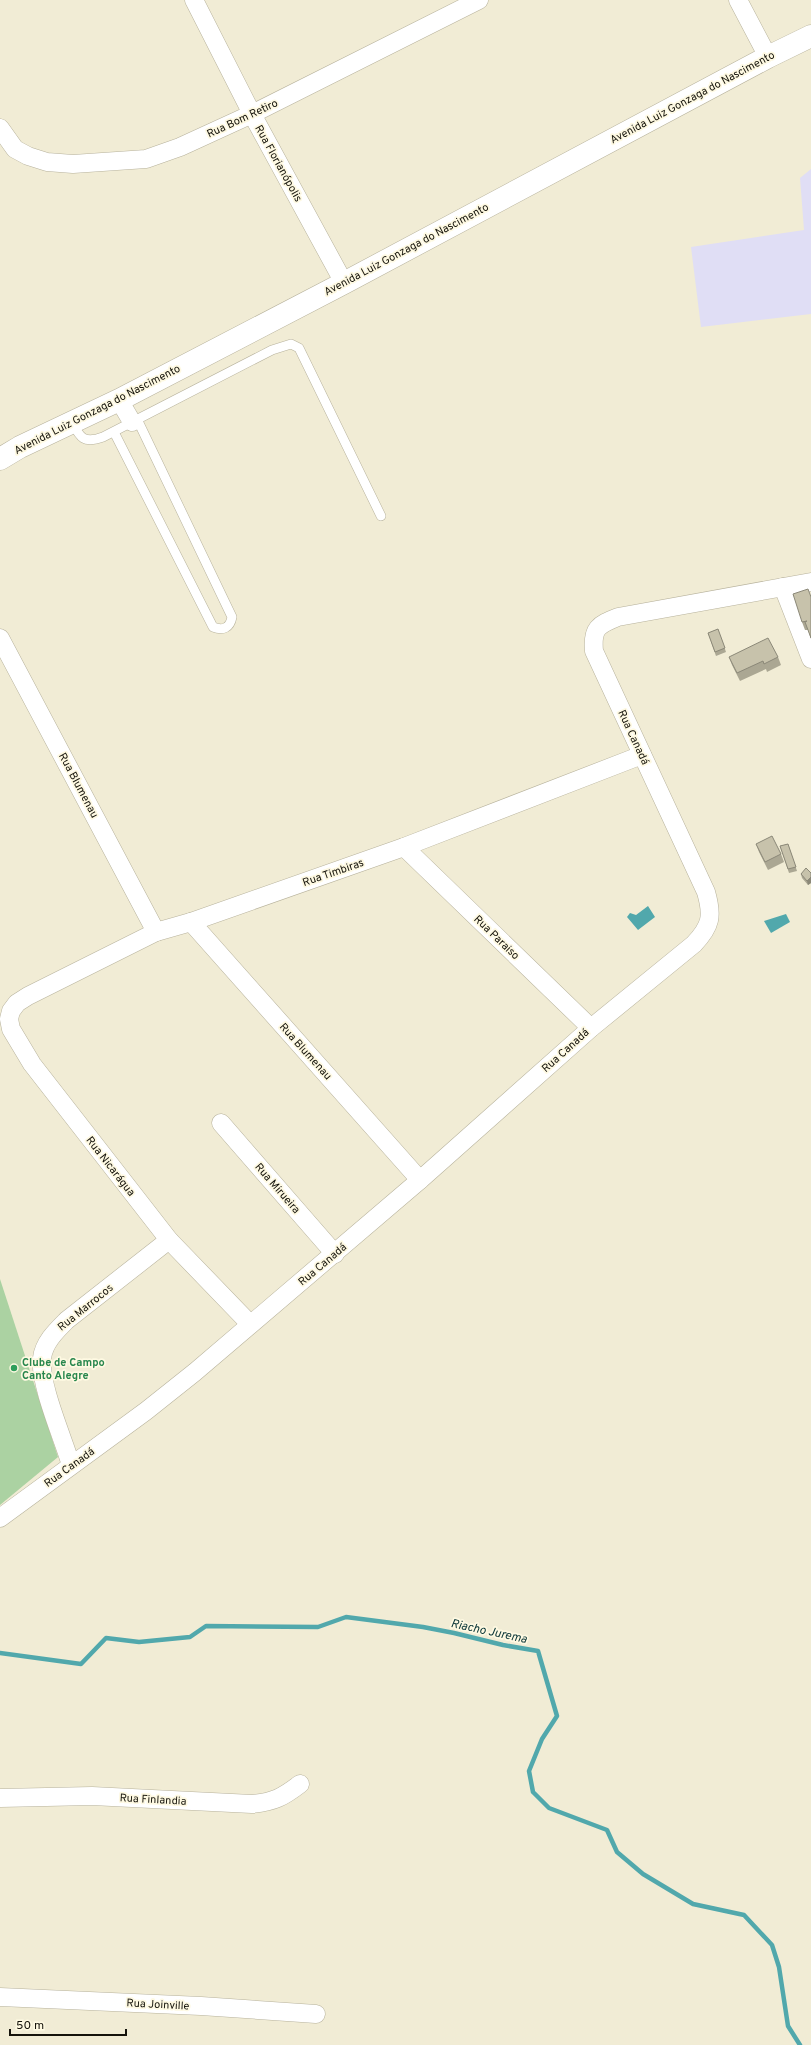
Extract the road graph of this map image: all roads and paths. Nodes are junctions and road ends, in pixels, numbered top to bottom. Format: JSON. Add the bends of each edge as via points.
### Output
{"nodes":[{"id":1,"x":194,"y":0,"type":"edge"},
{"id":2,"x":479,"y":0,"type":"edge"},
{"id":3,"x":738,"y":0,"type":"edge"},
{"id":4,"x":811,"y":36,"type":"edge"},
{"id":5,"x":768,"y":57,"type":"junction"},
{"id":6,"x":252,"y":114,"type":"junction"},
{"id":7,"x":0,"y":128,"type":"edge"},
{"id":8,"x":344,"y":283,"type":"junction"},
{"id":9,"x":119,"y":400,"type":"junction"},
{"id":10,"x":134,"y":421,"type":"junction"},
{"id":11,"x":72,"y":422,"type":"junction"},
{"id":12,"x":114,"y":432,"type":"junction"},
{"id":13,"x":0,"y":459,"type":"edge"},
{"id":14,"x":381,"y":516,"type":"dead end"},
{"id":15,"x":811,"y":582,"type":"edge"},
{"id":16,"x":783,"y":587,"type":"junction"},
{"id":17,"x":0,"y":638,"type":"edge"},
{"id":18,"x":811,"y":659,"type":"edge"},
{"id":19,"x":642,"y":755,"type":"junction"},
{"id":20,"x":404,"y":847,"type":"junction"},
{"id":21,"x":191,"y":922,"type":"junction"},
{"id":22,"x":156,"y":932,"type":"junction"},
{"id":23,"x":28,"y":996,"type":"joint"},
{"id":24,"x":590,"y":1028,"type":"junction"},
{"id":25,"x":221,"y":1123,"type":"dead end"},
{"id":26,"x":420,"y":1180,"type":"junction"},
{"id":27,"x":169,"y":1240,"type":"junction"},
{"id":28,"x":335,"y":1254,"type":"junction"},
{"id":29,"x":250,"y":1324,"type":"junction"},
{"id":30,"x":71,"y":1465,"type":"junction"},
{"id":31,"x":0,"y":1518,"type":"edge"},
{"id":32,"x":300,"y":1784,"type":"dead end"},
{"id":33,"x":0,"y":1798,"type":"edge"},
{"id":34,"x":0,"y":1998,"type":"edge"},
{"id":35,"x":316,"y":2014,"type":"dead end"}],
"edges":[{"from":1,"to":6,"type":"street","name":"Rua Florianópolis"},
{"from":2,"to":6,"type":"street","name":"Rua Bom Retiro"},
{"from":3,"to":5,"type":"street"},
{"from":4,"to":5,"type":"main road","name":"Avenida Luiz Gonzaga do Nascimento"},
{"from":5,"to":8,"type":"main road","name":"Avenida Luiz Gonzaga do Nascimento"},
{"from":6,"to":7,"type":"street","name":"Rua Bom Retiro","via":[[180,147],[146,159],[73,164],[47,162],[28,156],[15,149]]},
{"from":6,"to":8,"type":"street","name":"Rua Florianópolis"},
{"from":8,"to":9,"type":"main road","name":"Avenida Luiz Gonzaga do Nascimento"},
{"from":9,"to":10,"type":"street"},
{"from":9,"to":11,"type":"main road","name":"Avenida Luiz Gonzaga do Nascimento"},
{"from":10,"to":12,"type":"lane"},
{"from":10,"to":12,"type":"lane","via":[[232,617],[231,624],[226,628],[213,627]]},
{"from":10,"to":14,"type":"lane","via":[[272,350],[286,344],[299,348]]},
{"from":11,"to":12,"type":"lane","via":[[78,434],[85,440],[94,440]]},
{"from":11,"to":13,"type":"main road","name":"Avenida Luiz Gonzaga do Nascimento"},
{"from":15,"to":16,"type":"street","name":"Rua Canadá"},
{"from":16,"to":18,"type":"street"},
{"from":16,"to":19,"type":"street","name":"Rua Canadá","via":[[618,617],[599,626],[593,640],[594,651]]},
{"from":17,"to":22,"type":"street","name":"Rua Blumenau"},
{"from":19,"to":20,"type":"street","name":"Rua Timbiras"},
{"from":19,"to":24,"type":"street","name":"Rua Canadá","via":[[706,892],[710,907],[708,926],[694,944]]},
{"from":20,"to":21,"type":"street","name":"Rua Timbiras"},
{"from":20,"to":24,"type":"street","name":"Rua Paraiso"},
{"from":21,"to":22,"type":"street","name":"Rua Timbiras"},
{"from":21,"to":26,"type":"street","name":"Rua Blumenau"},
{"from":22,"to":23,"type":"street","name":"Rua Timbiras"},
{"from":23,"to":27,"type":"street","name":"Rua Nicarágua","via":[[17,1003],[9,1019],[20,1046]]},
{"from":24,"to":26,"type":"street","name":"Rua Canadá"},
{"from":25,"to":28,"type":"street","name":"Rua Mirueira"},
{"from":26,"to":28,"type":"street","name":"Rua Canadá"},
{"from":27,"to":29,"type":"street","name":"Rua Nicarágua"},
{"from":27,"to":30,"type":"street","name":"Rua Marrocos","via":[[67,1320],[54,1332],[47,1345],[42,1357],[43,1378]]},
{"from":28,"to":29,"type":"street","name":"Rua Canadá"},
{"from":29,"to":30,"type":"street","name":"Rua Canadá","via":[[146,1411]]},
{"from":30,"to":31,"type":"street","name":"Rua Canadá"},
{"from":32,"to":33,"type":"street","name":"Rua Finlandia","via":[[286,1795],[270,1802],[252,1804],[92,1796]]},
{"from":34,"to":35,"type":"street","name":"Rua Joinville","via":[[201,2006]]}]}
